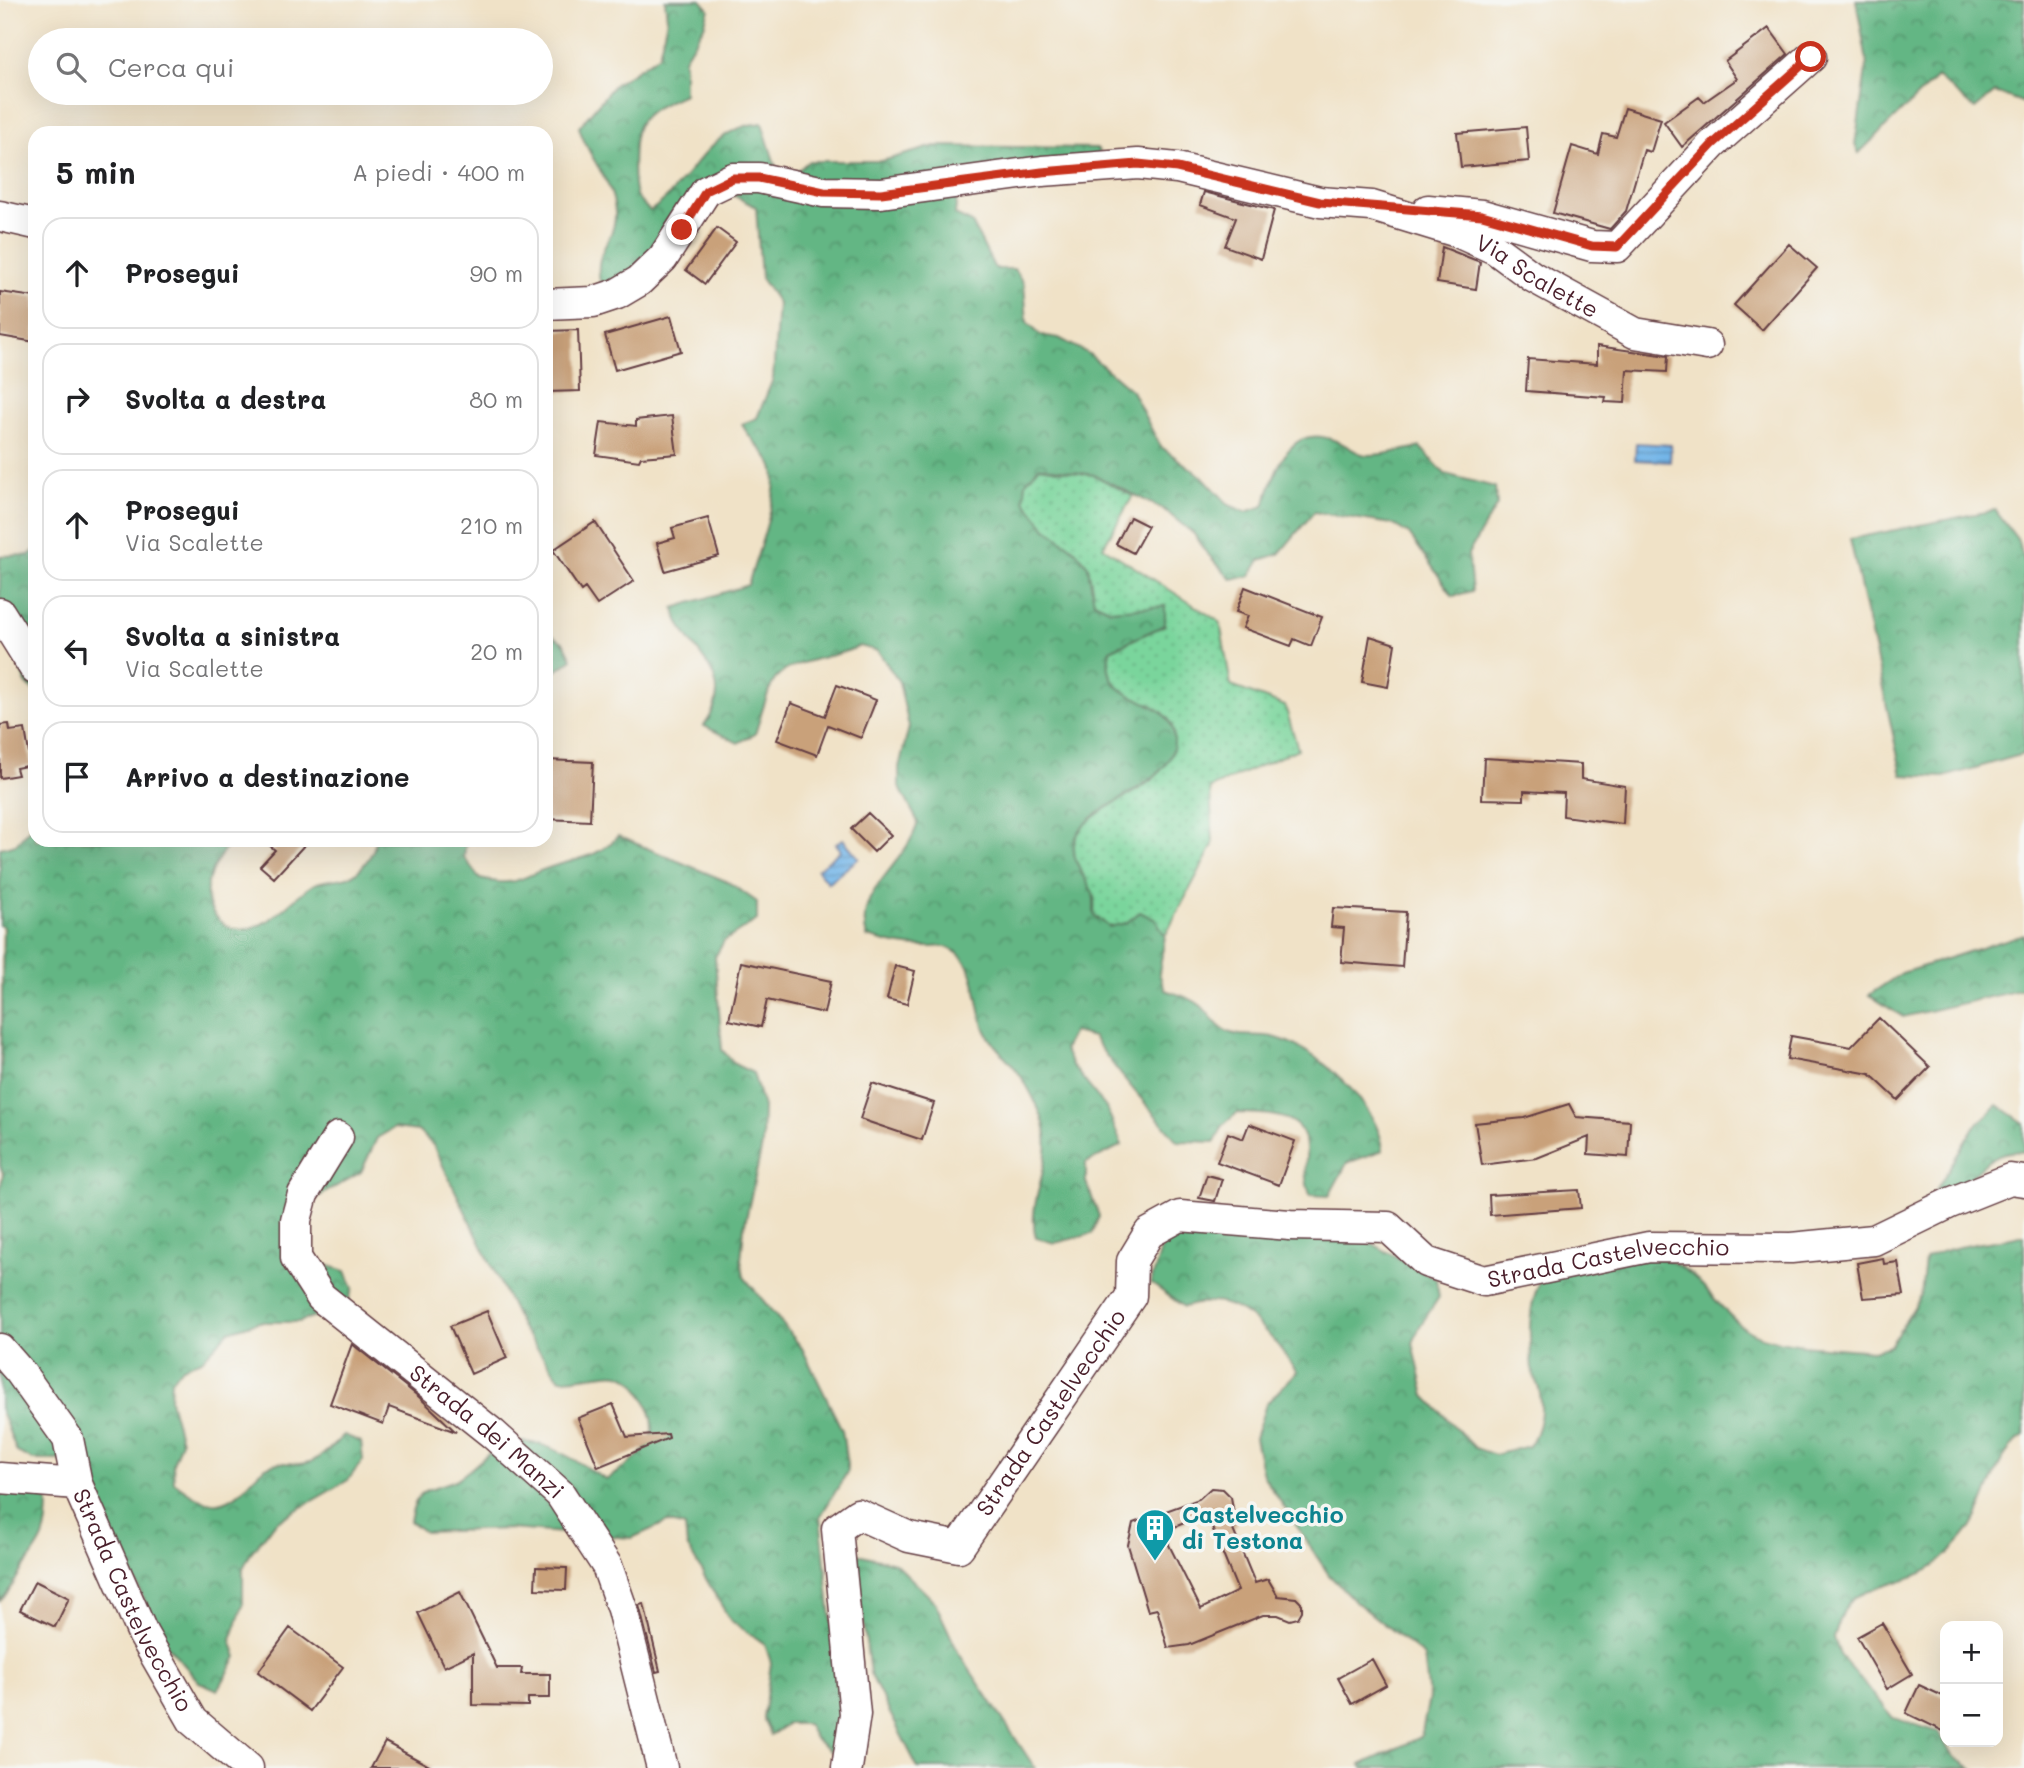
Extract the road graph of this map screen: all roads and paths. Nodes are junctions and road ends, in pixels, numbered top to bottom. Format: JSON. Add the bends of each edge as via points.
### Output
{"nodes":[{"id":1,"x":1811,"y":57,"type":"dead end"},
{"id":2,"x":1372,"y":206,"type":"junction"},
{"id":3,"x":0,"y":216,"type":"edge"},
{"id":4,"x":28,"y":222,"type":"edge"},
{"id":5,"x":553,"y":304,"type":"edge"},
{"id":6,"x":1707,"y":345,"type":"dead end"},
{"id":7,"x":0,"y":613,"type":"edge"},
{"id":8,"x":28,"y":658,"type":"edge"},
{"id":9,"x":338,"y":1137,"type":"dead end"},
{"id":10,"x":2024,"y":1181,"type":"edge"},
{"id":11,"x":0,"y":1349,"type":"edge"},
{"id":12,"x":0,"y":1478,"type":"edge"},
{"id":13,"x":77,"y":1484,"type":"junction"},
{"id":14,"x":248,"y":1768,"type":"edge"},
{"id":15,"x":662,"y":1768,"type":"edge"},
{"id":16,"x":846,"y":1768,"type":"edge"}],
"edges":[{"from":1,"to":2,"type":"street","via":[[1712,145],[1617,247],[1592,246],[1482,215]]},
{"from":2,"to":5,"type":"street","name":"Via Scalette","via":[[1320,202],[1177,168],[1138,164],[881,193],[824,192],[759,178],[733,178],[706,191],[663,258],[639,281],[593,302]]},
{"from":2,"to":6,"type":"street","name":"Via Scalette","via":[[1457,232],[1495,249],[1533,277],[1634,332]]},
{"from":3,"to":4,"type":"street"},
{"from":7,"to":8,"type":"street"},
{"from":9,"to":15,"type":"street","name":"Strada dei Manzi","via":[[303,1194],[296,1220],[296,1258],[309,1284],[560,1494],[607,1566]]},
{"from":10,"to":16,"type":"street","name":"Strada Castelvecchio","via":[[2010,1179],[1874,1240],[1791,1248],[1649,1247],[1484,1281],[1426,1262],[1388,1227],[1180,1216],[1149,1233],[1132,1261],[1131,1296],[959,1547],[909,1537],[858,1514],[837,1529],[855,1714]]},
{"from":11,"to":13,"type":"street","via":[[68,1438]]},
{"from":12,"to":13,"type":"street","name":"Strada Castelvecchio"},
{"from":13,"to":14,"type":"street","name":"Strada Castelvecchio","via":[[143,1633],[193,1721]]}]}
